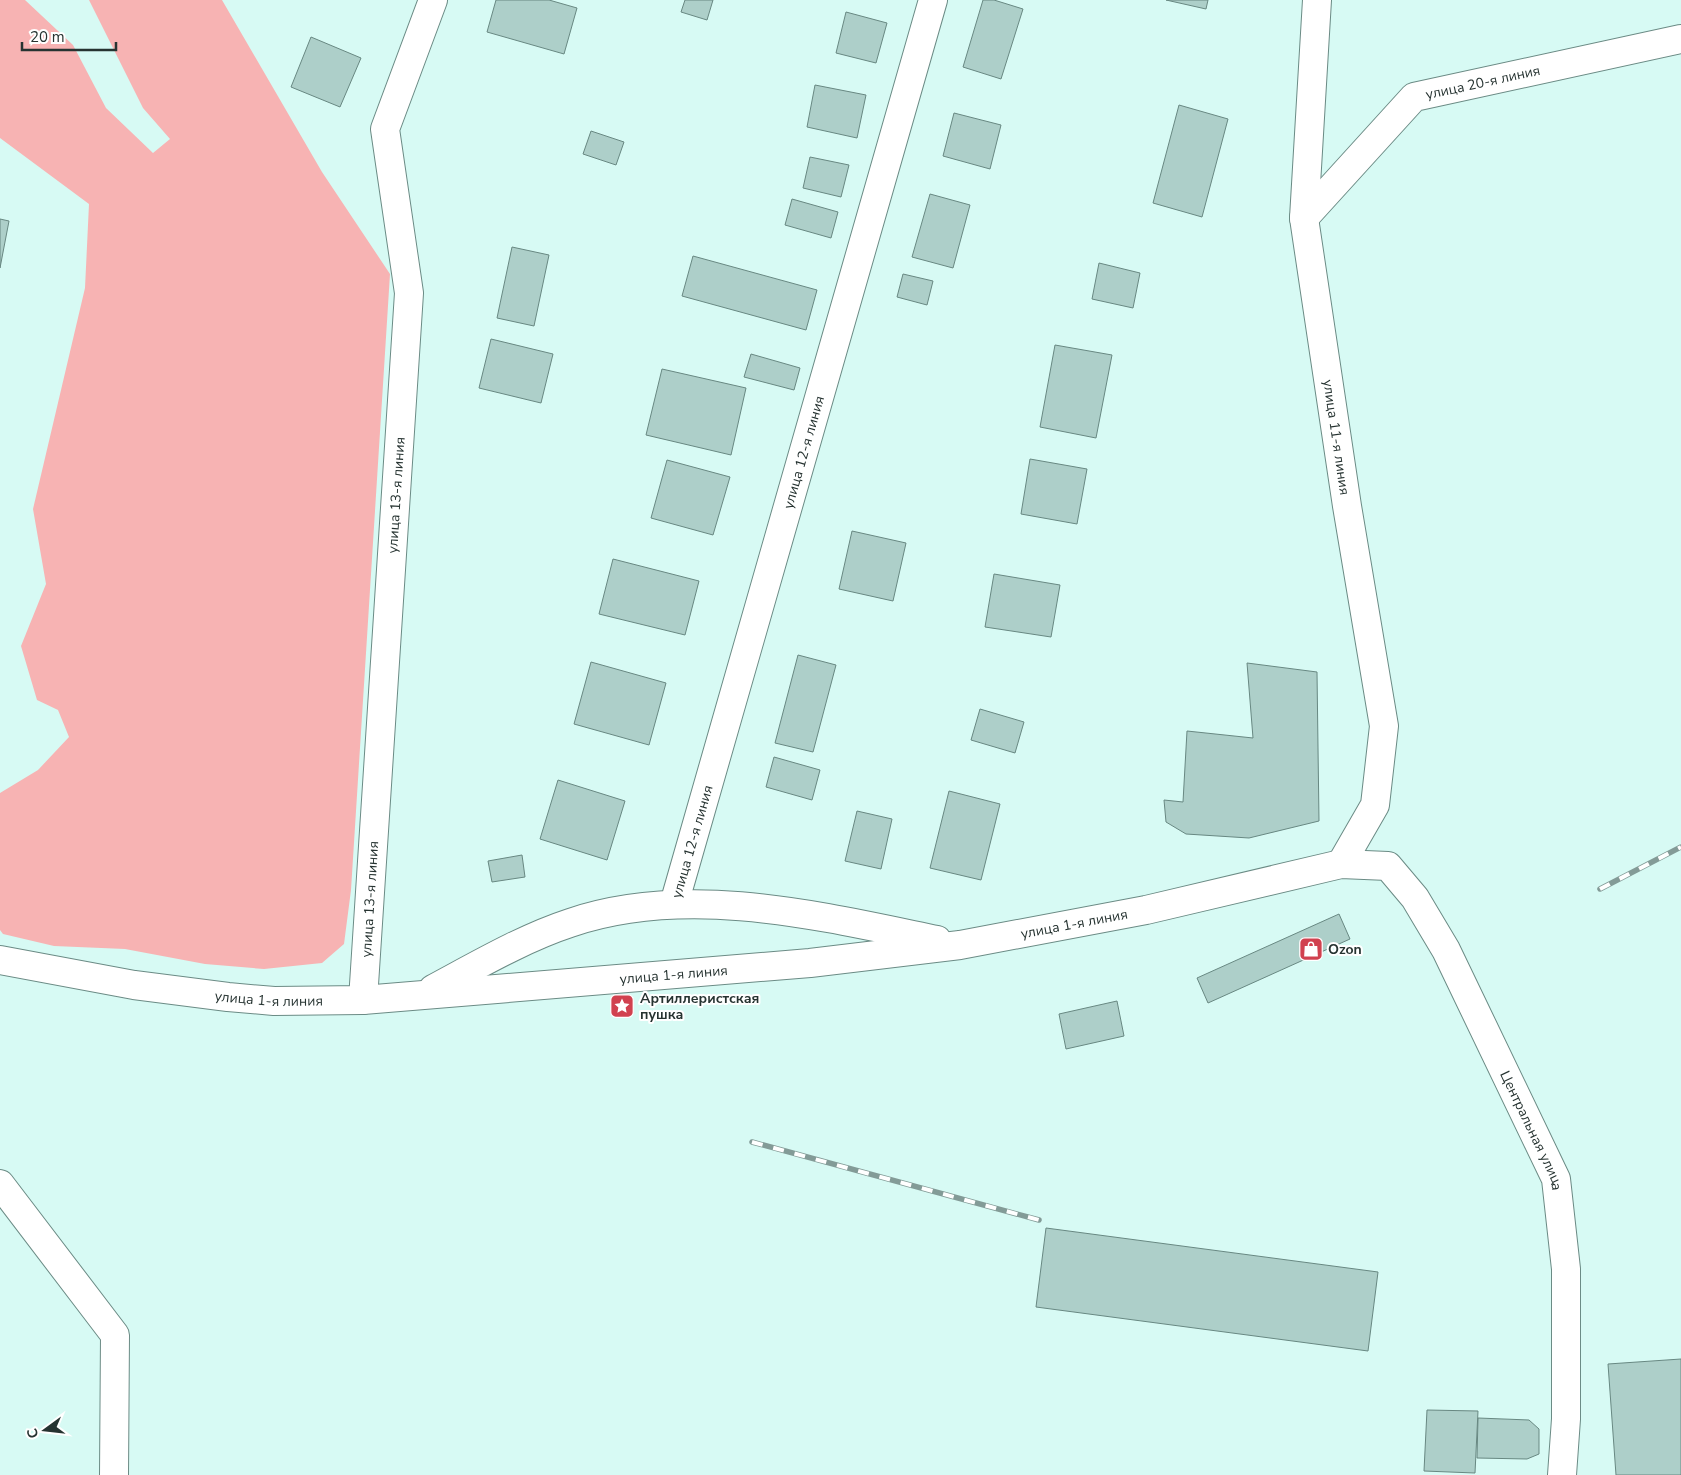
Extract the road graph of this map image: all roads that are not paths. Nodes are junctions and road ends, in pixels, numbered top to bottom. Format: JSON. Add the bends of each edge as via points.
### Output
{"nodes":[{"id":1,"x":433,"y":0,"type":"edge"},
{"id":2,"x":933,"y":0,"type":"edge"},
{"id":3,"x":1317,"y":0,"type":"edge"},
{"id":4,"x":1681,"y":39,"type":"edge"},
{"id":5,"x":1304,"y":218,"type":"junction"},
{"id":6,"x":1341,"y":864,"type":"junction"},
{"id":7,"x":674,"y":904,"type":"junction"},
{"id":8,"x":960,"y":945,"type":"junction"},
{"id":9,"x":0,"y":960,"type":"edge"},
{"id":10,"x":423,"y":995,"type":"junction"},
{"id":11,"x":362,"y":1000,"type":"junction"},
{"id":12,"x":0,"y":1184,"type":"edge"},
{"id":13,"x":114,"y":1475,"type":"edge"},
{"id":14,"x":1562,"y":1475,"type":"edge"}],
"edges":[{"from":1,"to":11,"type":"street","name":"улица 13-я линия","via":[[385,129],[409,294]]},
{"from":2,"to":7,"type":"street","name":"улица 12-я линия"},
{"from":3,"to":5,"type":"street","name":"улица 11-я линия"},
{"from":4,"to":5,"type":"street","name":"улица 20-я линия","via":[[1414,96]]},
{"from":5,"to":6,"type":"street","name":"улица 11-я линия","via":[[1384,726],[1375,804]]},
{"from":6,"to":8,"type":"street","name":"улица 1-я линия","via":[[1146,910]]},
{"from":6,"to":14,"type":"street","name":"Центральная улица","via":[[1388,866],[1415,898],[1462,981],[1556,1179],[1566,1269],[1566,1418]]},
{"from":7,"to":8,"type":"street","via":[[732,905],[822,917]]},
{"from":7,"to":10,"type":"street","via":[[606,912],[569,923],[492,958]]},
{"from":8,"to":10,"type":"street","name":"улица 1-я линия","via":[[810,963]]},
{"from":9,"to":11,"type":"street","name":"улица 1-я линия","via":[[134,985],[228,997]]},
{"from":10,"to":11,"type":"street","name":"улица 1-я линия"},
{"from":12,"to":13,"type":"street","via":[[115,1334]]}]}
